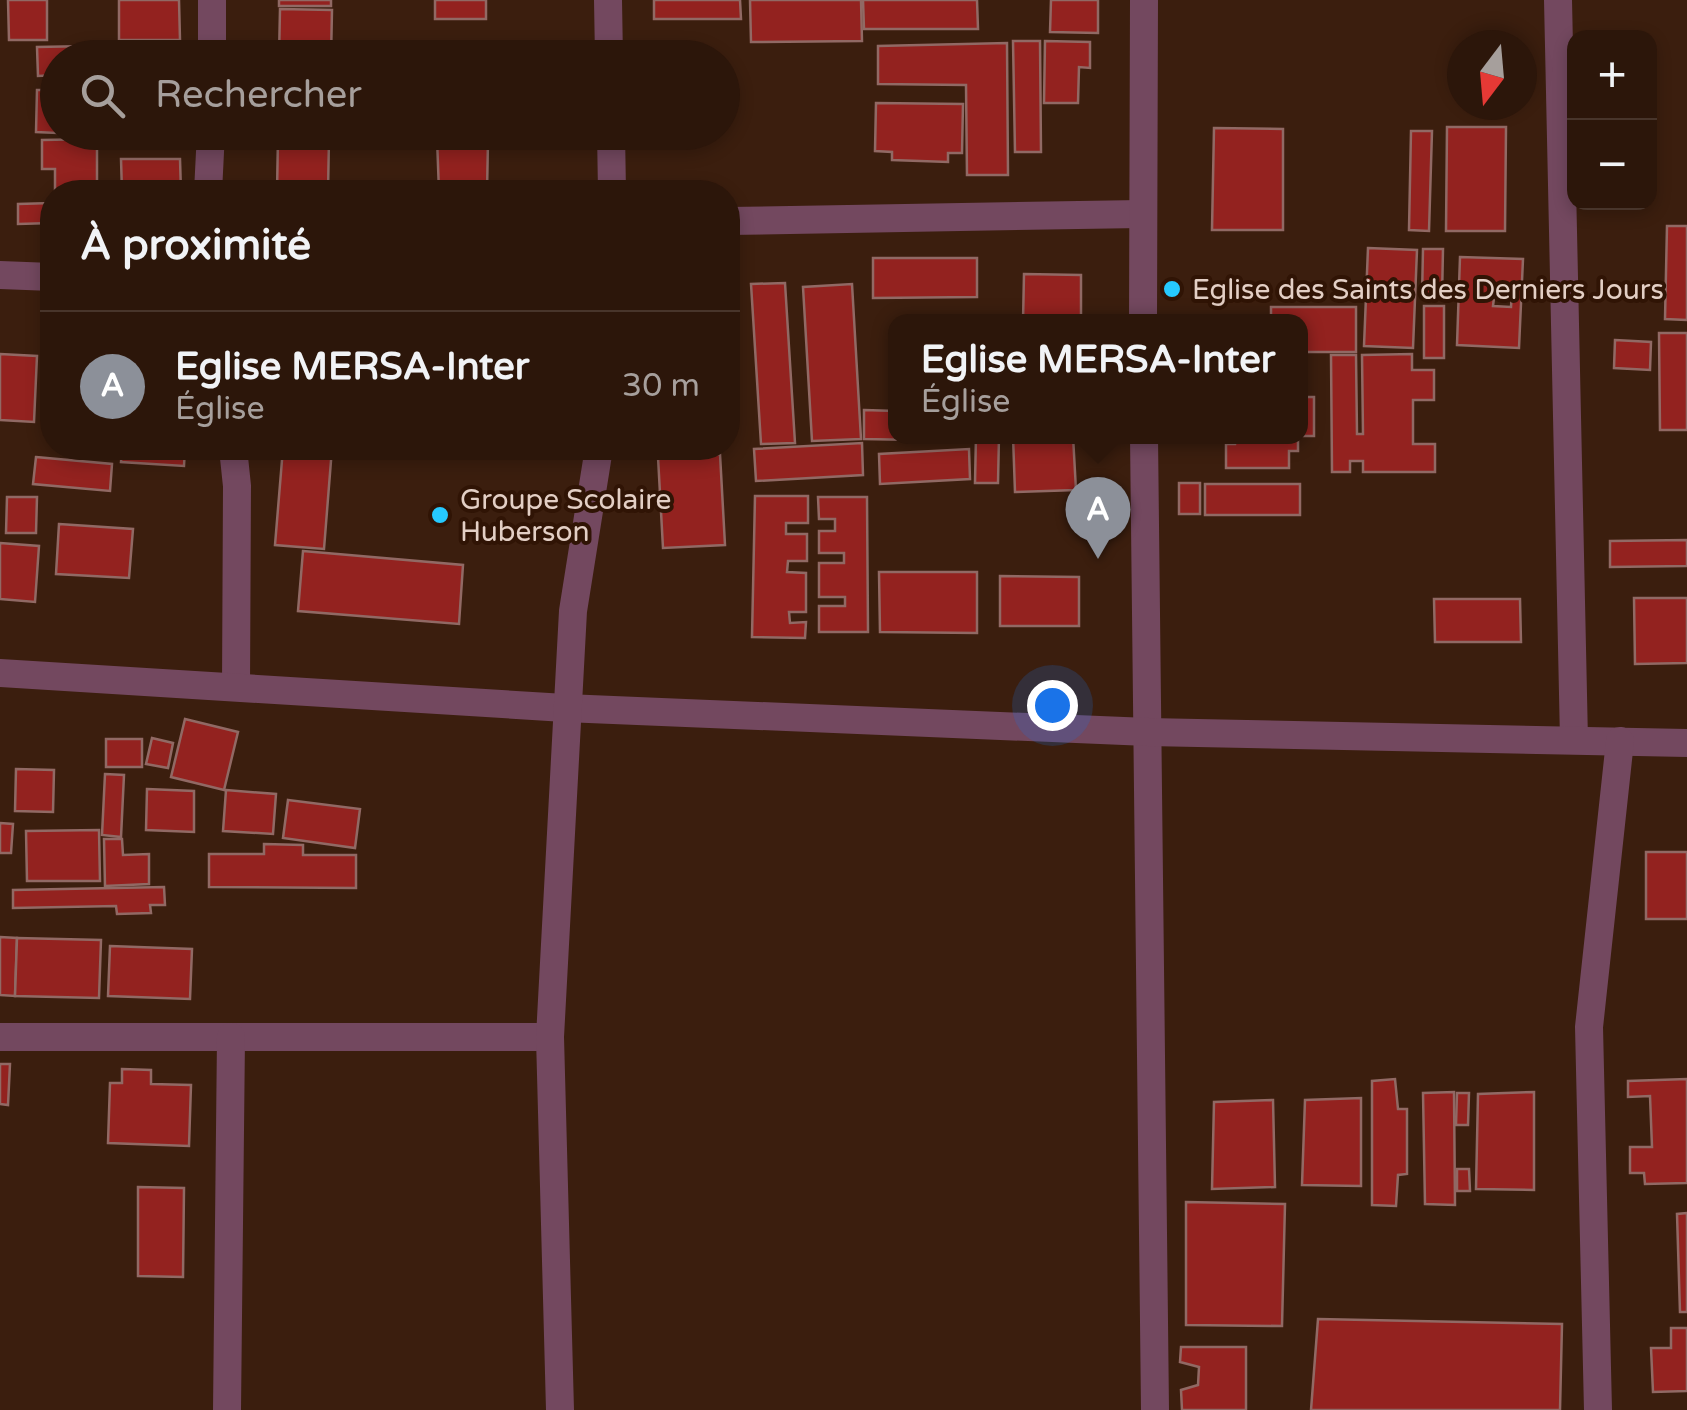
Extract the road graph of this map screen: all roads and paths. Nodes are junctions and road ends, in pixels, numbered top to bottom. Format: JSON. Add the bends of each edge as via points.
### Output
{"nodes":[{"id":1,"x":212,"y":0,"type":"edge"},
{"id":2,"x":608,"y":0,"type":"edge"},
{"id":3,"x":1144,"y":0,"type":"edge"},
{"id":4,"x":1558,"y":0,"type":"edge"},
{"id":5,"x":212,"y":40,"type":"edge"},
{"id":6,"x":609,"y":40,"type":"edge"},
{"id":7,"x":210,"y":150,"type":"edge"},
{"id":8,"x":611,"y":150,"type":"edge"},
{"id":9,"x":209,"y":180,"type":"edge"},
{"id":10,"x":612,"y":180,"type":"edge"},
{"id":11,"x":1142,"y":214,"type":"junction"},
{"id":12,"x":740,"y":221,"type":"edge"},
{"id":13,"x":0,"y":275,"type":"edge"},
{"id":14,"x":40,"y":277,"type":"edge"},
{"id":15,"x":1143,"y":314,"type":"edge"},
{"id":16,"x":1144,"y":444,"type":"edge"},
{"id":17,"x":234,"y":460,"type":"edge"},
{"id":18,"x":597,"y":460,"type":"edge"},
{"id":19,"x":0,"y":674,"type":"edge"},
{"id":20,"x":236,"y":686,"type":"junction"},
{"id":21,"x":566,"y":708,"type":"junction"},
{"id":22,"x":1148,"y":732,"type":"junction"},
{"id":23,"x":1574,"y":740,"type":"junction"},
{"id":24,"x":1620,"y":741,"type":"junction"},
{"id":25,"x":1687,"y":743,"type":"edge"},
{"id":26,"x":550,"y":1036,"type":"junction"},
{"id":27,"x":230,"y":1037,"type":"junction"},
{"id":28,"x":0,"y":1038,"type":"edge"},
{"id":29,"x":226,"y":1410,"type":"edge"},
{"id":30,"x":560,"y":1410,"type":"edge"},
{"id":31,"x":1155,"y":1410,"type":"edge"},
{"id":32,"x":1598,"y":1410,"type":"edge"}],
"edges":[{"from":1,"to":5,"type":"street"},
{"from":2,"to":6,"type":"street"},
{"from":3,"to":11,"type":"street"},
{"from":4,"to":23,"type":"street"},
{"from":7,"to":9,"type":"street"},
{"from":8,"to":10,"type":"street"},
{"from":11,"to":12,"type":"street"},
{"from":11,"to":15,"type":"street"},
{"from":13,"to":14,"type":"street"},
{"from":16,"to":22,"type":"street"},
{"from":17,"to":20,"type":"street"},
{"from":18,"to":21,"type":"street"},
{"from":19,"to":20,"type":"street"},
{"from":20,"to":21,"type":"street"},
{"from":21,"to":22,"type":"street"},
{"from":21,"to":26,"type":"street"},
{"from":22,"to":23,"type":"street"},
{"from":22,"to":31,"type":"street"},
{"from":23,"to":24,"type":"street"},
{"from":24,"to":25,"type":"street"},
{"from":24,"to":32,"type":"street","via":[[1589,1027]]},
{"from":26,"to":27,"type":"street"},
{"from":26,"to":30,"type":"street"},
{"from":27,"to":28,"type":"street"},
{"from":27,"to":29,"type":"street"}]}
